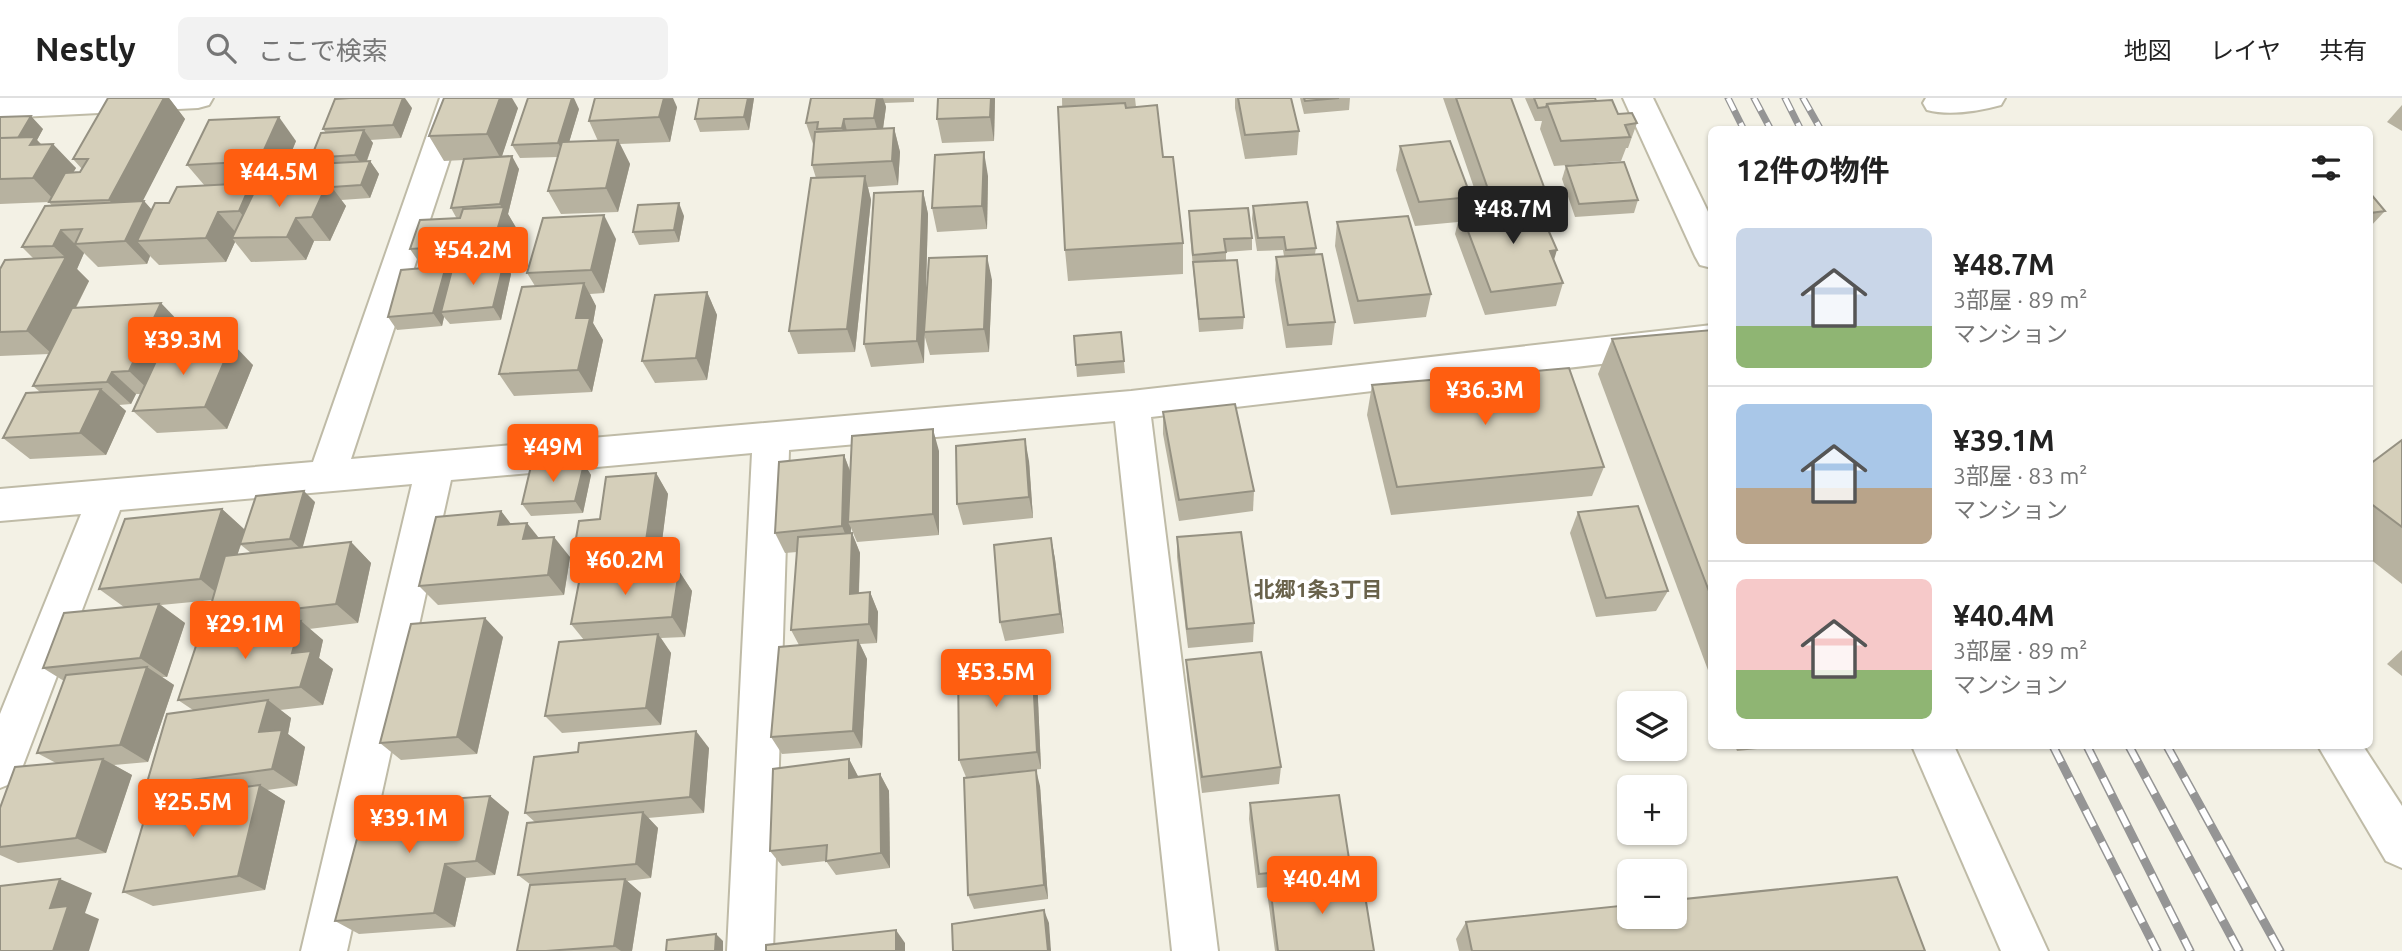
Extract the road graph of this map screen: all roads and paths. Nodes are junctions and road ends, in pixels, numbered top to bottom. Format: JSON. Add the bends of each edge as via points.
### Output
{"nodes":[{"id":1,"x":198,"y":98,"type":"edge"},
{"id":2,"x":456,"y":98,"type":"edge"},
{"id":3,"x":1639,"y":98,"type":"edge"},
{"id":4,"x":1990,"y":98,"type":"edge"},
{"id":5,"x":1937,"y":100,"type":"edge"},
{"id":6,"x":0,"y":108,"type":"edge"},
{"id":7,"x":1953,"y":126,"type":"edge"},
{"id":8,"x":1708,"y":247,"type":"edge"},
{"id":9,"x":1708,"y":338,"type":"edge"},
{"id":10,"x":1131,"y":405,"type":"junction"},
{"id":11,"x":771,"y":437,"type":"junction"},
{"id":12,"x":435,"y":466,"type":"junction"},
{"id":13,"x":327,"y":475,"type":"junction"},
{"id":14,"x":107,"y":495,"type":"junction"},
{"id":15,"x":0,"y":505,"type":"edge"},
{"id":16,"x":1934,"y":749,"type":"edge"},
{"id":17,"x":2342,"y":749,"type":"edge"},
{"id":18,"x":0,"y":768,"type":"edge"},
{"id":19,"x":2402,"y":846,"type":"edge"},
{"id":20,"x":324,"y":951,"type":"edge"},
{"id":21,"x":750,"y":951,"type":"edge"},
{"id":22,"x":1195,"y":951,"type":"edge"},
{"id":23,"x":2025,"y":951,"type":"edge"}],
"edges":[{"from":1,"to":6,"type":"street"},
{"from":2,"to":13,"type":"street"},
{"from":3,"to":8,"type":"street"},
{"from":4,"to":5,"type":"street"},
{"from":5,"to":7,"type":"street"},
{"from":9,"to":10,"type":"street"},
{"from":10,"to":11,"type":"street"},
{"from":10,"to":22,"type":"street"},
{"from":11,"to":12,"type":"street"},
{"from":11,"to":21,"type":"street"},
{"from":12,"to":13,"type":"street"},
{"from":12,"to":20,"type":"street"},
{"from":13,"to":14,"type":"street"},
{"from":14,"to":15,"type":"street"},
{"from":14,"to":18,"type":"street"},
{"from":16,"to":23,"type":"street"},
{"from":17,"to":19,"type":"street"}]}
